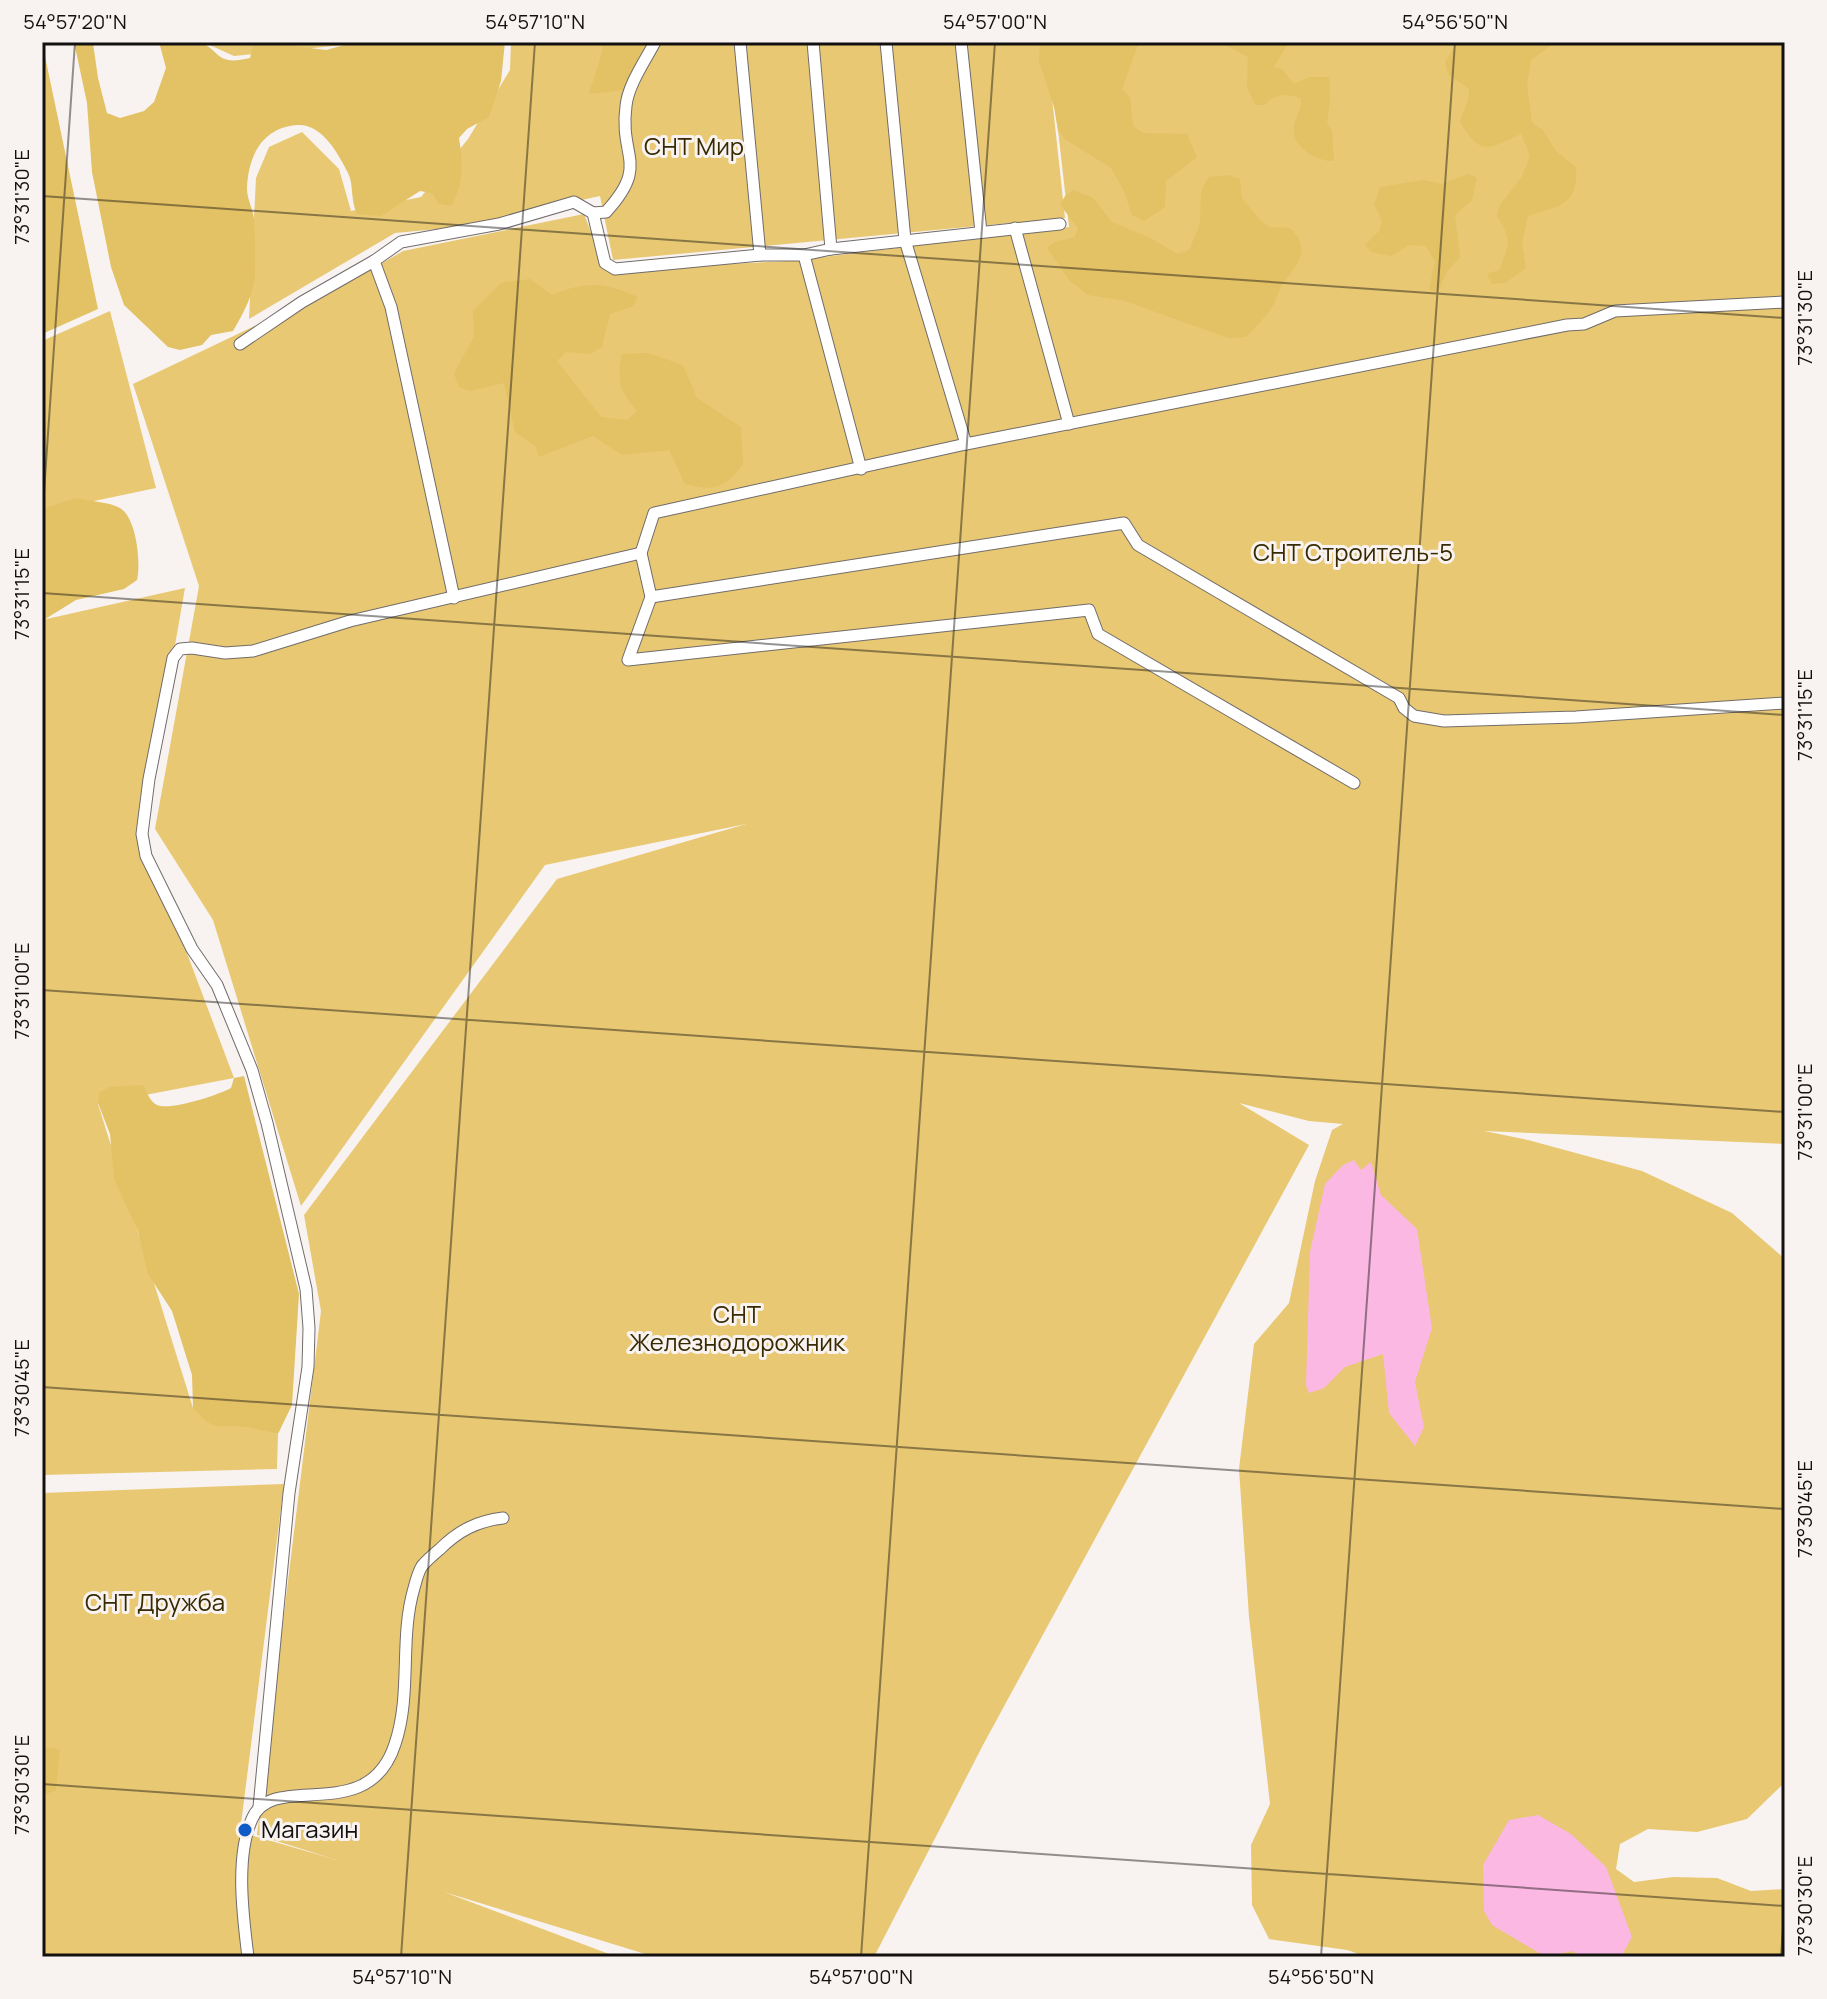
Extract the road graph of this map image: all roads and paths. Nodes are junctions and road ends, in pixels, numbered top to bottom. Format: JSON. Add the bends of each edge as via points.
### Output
{"nodes":[{"id":1,"x":655,"y":42,"type":"edge"},
{"id":2,"x":740,"y":42,"type":"edge"},
{"id":3,"x":813,"y":42,"type":"edge"},
{"id":4,"x":886,"y":42,"type":"edge"},
{"id":5,"x":961,"y":42,"type":"edge"},
{"id":6,"x":593,"y":213,"type":"junction"},
{"id":7,"x":1060,"y":224,"type":"dead end"},
{"id":8,"x":1015,"y":228,"type":"junction"},
{"id":9,"x":981,"y":232,"type":"junction"},
{"id":10,"x":905,"y":240,"type":"junction"},
{"id":11,"x":831,"y":249,"type":"junction"},
{"id":12,"x":760,"y":255,"type":"junction"},
{"id":13,"x":804,"y":255,"type":"junction"},
{"id":14,"x":374,"y":261,"type":"junction"},
{"id":15,"x":1785,"y":302,"type":"edge"},
{"id":16,"x":240,"y":344,"type":"dead end"},
{"id":17,"x":1069,"y":424,"type":"junction"},
{"id":18,"x":966,"y":444,"type":"junction"},
{"id":19,"x":861,"y":469,"type":"junction"},
{"id":20,"x":641,"y":553,"type":"junction"},
{"id":21,"x":651,"y":597,"type":"junction"},
{"id":22,"x":454,"y":598,"type":"junction"},
{"id":23,"x":1785,"y":703,"type":"edge"},
{"id":24,"x":1354,"y":783,"type":"dead end"},
{"id":25,"x":503,"y":1518,"type":"dead end"},
{"id":26,"x":259,"y":1807,"type":"junction"},
{"id":27,"x":248,"y":1957,"type":"edge"}],
"edges":[{"from":1,"to":6,"type":"street","via":[[625,104],[632,172],[623,194],[606,212]]},
{"from":2,"to":12,"type":"street"},
{"from":3,"to":11,"type":"street"},
{"from":4,"to":10,"type":"street"},
{"from":5,"to":9,"type":"street"},
{"from":6,"to":12,"type":"street","via":[[605,263],[615,269]]},
{"from":6,"to":14,"type":"street","via":[[574,202],[499,224],[401,242]]},
{"from":7,"to":8,"type":"street"},
{"from":8,"to":9,"type":"street"},
{"from":8,"to":17,"type":"street"},
{"from":9,"to":10,"type":"street"},
{"from":10,"to":11,"type":"street"},
{"from":10,"to":18,"type":"street"},
{"from":11,"to":13,"type":"street"},
{"from":12,"to":13,"type":"street"},
{"from":13,"to":19,"type":"street"},
{"from":14,"to":16,"type":"street"},
{"from":14,"to":22,"type":"street","via":[[391,307]]},
{"from":15,"to":17,"type":"street","via":[[1615,311],[1584,324]]},
{"from":17,"to":18,"type":"street"},
{"from":18,"to":19,"type":"street"},
{"from":19,"to":20,"type":"street","via":[[654,513]]},
{"from":20,"to":21,"type":"street"},
{"from":20,"to":22,"type":"street"},
{"from":21,"to":23,"type":"street","via":[[1124,523],[1138,545],[1399,698],[1414,716],[1444,721],[1576,717]]},
{"from":21,"to":24,"type":"street","via":[[628,660],[1089,610],[1098,634]]},
{"from":22,"to":26,"type":"street","via":[[350,621],[253,651],[180,649],[168,675],[149,779],[142,834],[146,856],[192,949],[217,985],[252,1070],[306,1289],[308,1367],[289,1493]]},
{"from":25,"to":26,"type":"street","via":[[456,1533],[420,1567],[407,1611],[402,1711],[384,1770],[365,1786]]},
{"from":26,"to":27,"type":"street","via":[[251,1820],[242,1881]]}]}
